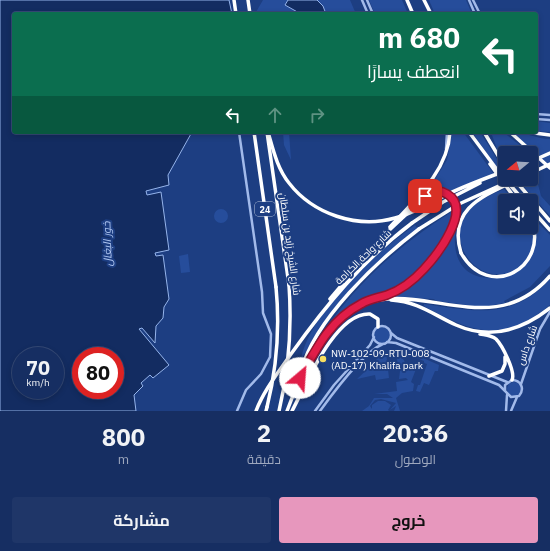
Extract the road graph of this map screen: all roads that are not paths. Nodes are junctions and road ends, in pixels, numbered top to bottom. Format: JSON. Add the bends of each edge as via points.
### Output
{"nodes":[{"id":1,"x":234,"y":0,"type":"edge"},
{"id":2,"x":248,"y":0,"type":"edge"},
{"id":3,"x":362,"y":0,"type":"edge"},
{"id":4,"x":366,"y":0,"type":"edge"},
{"id":5,"x":407,"y":0,"type":"edge"},
{"id":6,"x":424,"y":0,"type":"edge"},
{"id":7,"x":469,"y":0,"type":"edge"},
{"id":8,"x":474,"y":0,"type":"edge"},
{"id":9,"x":236,"y":12,"type":"edge"},
{"id":10,"x":250,"y":12,"type":"edge"},
{"id":11,"x":367,"y":12,"type":"edge"},
{"id":12,"x":372,"y":12,"type":"edge"},
{"id":13,"x":412,"y":12,"type":"edge"},
{"id":14,"x":430,"y":12,"type":"edge"},
{"id":15,"x":474,"y":12,"type":"edge"},
{"id":16,"x":479,"y":12,"type":"edge"},
{"id":17,"x":538,"y":114,"type":"edge"},
{"id":18,"x":550,"y":116,"type":"edge"},
{"id":19,"x":538,"y":118,"type":"edge"},
{"id":20,"x":550,"y":120,"type":"edge"},
{"id":21,"x":538,"y":133,"type":"edge"},
{"id":22,"x":239,"y":134,"type":"edge"},
{"id":23,"x":254,"y":134,"type":"edge"},
{"id":24,"x":267,"y":134,"type":"edge"},
{"id":25,"x":268,"y":134,"type":"edge"},
{"id":26,"x":447,"y":134,"type":"edge"},
{"id":27,"x":450,"y":134,"type":"edge"},
{"id":28,"x":470,"y":134,"type":"edge"},
{"id":29,"x":485,"y":134,"type":"edge"},
{"id":30,"x":512,"y":134,"type":"edge"},
{"id":31,"x":550,"y":135,"type":"edge"},
{"id":32,"x":550,"y":153,"type":"edge"},
{"id":33,"x":445,"y":154,"type":"junction"},
{"id":34,"x":498,"y":155,"type":"edge"},
{"id":35,"x":538,"y":158,"type":"edge"},
{"id":36,"x":489,"y":160,"type":"junction"},
{"id":37,"x":550,"y":164,"type":"edge"},
{"id":38,"x":550,"y":168,"type":"edge"},
{"id":39,"x":538,"y":169,"type":"edge"},
{"id":40,"x":498,"y":175,"type":"edge"},
{"id":41,"x":498,"y":175,"type":"edge"},
{"id":42,"x":499,"y":186,"type":"edge"},
{"id":43,"x":504,"y":186,"type":"edge"},
{"id":44,"x":520,"y":186,"type":"edge"},
{"id":45,"x":512,"y":194,"type":"edge"},
{"id":46,"x":518,"y":194,"type":"edge"},
{"id":47,"x":538,"y":217,"type":"edge"},
{"id":48,"x":550,"y":221,"type":"edge"},
{"id":49,"x":550,"y":230,"type":"edge"},
{"id":50,"x":537,"y":234,"type":"edge"},
{"id":51,"x":383,"y":236,"type":"junction"},
{"id":52,"x":550,"y":276,"type":"edge"},
{"id":53,"x":374,"y":302,"type":"junction"},
{"id":54,"x":550,"y":308,"type":"edge"},
{"id":55,"x":550,"y":312,"type":"edge"},
{"id":56,"x":321,"y":313,"type":"junction"},
{"id":57,"x":348,"y":313,"type":"junction"},
{"id":58,"x":445,"y":319,"type":"junction"},
{"id":59,"x":378,"y":327,"type":"junction"},
{"id":60,"x":391,"y":333,"type":"junction"},
{"id":61,"x":374,"y":337,"type":"junction"},
{"id":62,"x":387,"y":342,"type":"junction"},
{"id":63,"x":382,"y":344,"type":"junction"},
{"id":64,"x":504,"y":354,"type":"junction"},
{"id":65,"x":489,"y":376,"type":"junction"},
{"id":66,"x":300,"y":378,"type":"junction"},
{"id":67,"x":512,"y":380,"type":"junction"},
{"id":68,"x":508,"y":382,"type":"junction"},
{"id":69,"x":521,"y":384,"type":"junction"},
{"id":70,"x":505,"y":391,"type":"junction"},
{"id":71,"x":507,"y":395,"type":"junction"},
{"id":72,"x":517,"y":397,"type":"junction"},
{"id":73,"x":266,"y":409,"type":"edge"},
{"id":74,"x":237,"y":411,"type":"edge"},
{"id":75,"x":256,"y":411,"type":"edge"},
{"id":76,"x":278,"y":411,"type":"edge"},
{"id":77,"x":287,"y":411,"type":"edge"},
{"id":78,"x":292,"y":411,"type":"edge"},
{"id":79,"x":315,"y":411,"type":"edge"},
{"id":80,"x":320,"y":411,"type":"edge"},
{"id":81,"x":506,"y":411,"type":"edge"},
{"id":82,"x":512,"y":411,"type":"edge"}],
"edges":[{"from":1,"to":9,"type":"highway"},
{"from":2,"to":10,"type":"highway"},
{"from":3,"to":11,"type":"street"},
{"from":4,"to":12,"type":"street"},
{"from":5,"to":13,"type":"highway"},
{"from":6,"to":14,"type":"highway"},
{"from":7,"to":15,"type":"street"},
{"from":8,"to":16,"type":"street"},
{"from":17,"to":18,"type":"street"},
{"from":19,"to":20,"type":"street"},
{"from":21,"to":31,"type":"highway"},
{"from":22,"to":74,"type":"street","via":[[263,313],[269,327],[271,345],[266,367],[246,390]]},
{"from":23,"to":73,"type":"highway","name":"شارع الشيخ زايد بن سلطان","number":"24","bridge":true,"via":[[278,307],[277,354]]},
{"from":24,"to":76,"type":"highway","name":"شارع الشيخ زايد بن سلطان","number":"24","bridge":true,"via":[[290,307],[289,351]]},
{"from":25,"to":40,"type":"highway","bridge":true,"via":[[288,182],[317,208],[345,219],[394,219]]},
{"from":26,"to":33,"type":"street"},
{"from":27,"to":33,"type":"highway"},
{"from":28,"to":36,"type":"highway"},
{"from":29,"to":34,"type":"highway"},
{"from":30,"to":38,"type":"highway"},
{"from":32,"to":35,"type":"highway","bridge":true},
{"from":33,"to":51,"type":"highway","via":[[433,178]]},
{"from":36,"to":45,"type":"highway","via":[[493,170]]},
{"from":36,"to":46,"type":"highway"},
{"from":37,"to":39,"type":"highway","bridge":true},
{"from":41,"to":56,"type":"highway","name":"شارع واحة الكرامة","bridge":true,"via":[[454,196],[412,223],[370,258]]},
{"from":42,"to":66,"type":"highway","name":"شارع واحة الكرامة","bridge":true,"via":[[459,204],[419,229],[389,253],[348,294],[315,342],[305,360]]},
{"from":43,"to":50,"type":"highway","bridge":true,"via":[[470,206],[461,218],[457,236],[461,252],[470,266],[487,276],[507,277],[515,274],[528,264],[537,247]]},
{"from":44,"to":48,"type":"highway"},
{"from":47,"to":49,"type":"highway"},
{"from":51,"to":56,"type":"highway","via":[[339,286]]},
{"from":51,"to":57,"type":"highway","via":[[429,193],[444,193],[456,204],[456,221],[421,272],[399,289],[364,302]]},
{"from":52,"to":53,"type":"highway","via":[[526,297],[490,309],[403,298]]},
{"from":53,"to":57,"type":"highway"},
{"from":53,"to":58,"type":"highway","via":[[392,300],[415,304]]},
{"from":54,"to":58,"type":"highway","via":[[521,327],[498,332],[475,331]]},
{"from":55,"to":69,"type":"street","name":"شارع داس","via":[[540,329]]},
{"from":56,"to":75,"type":"highway","via":[[270,385]]},
{"from":57,"to":66,"type":"highway","via":[[322,338]]},
{"from":58,"to":64,"type":"highway","via":[[464,330],[493,337]]},
{"from":59,"to":60,"type":"street","via":[[386,327]]},
{"from":59,"to":61,"type":"street","via":[[374,331]]},
{"from":59,"to":78,"type":"highway","via":[[378,319],[370,314],[357,316],[346,323],[320,357]]},
{"from":60,"to":62,"type":"street"},
{"from":60,"to":65,"type":"street","via":[[397,338]]},
{"from":61,"to":63,"type":"street"},
{"from":61,"to":79,"type":"street"},
{"from":62,"to":63,"type":"street"},
{"from":62,"to":70,"type":"street","via":[[396,343],[500,385]]},
{"from":63,"to":80,"type":"street","via":[[373,349]]},
{"from":64,"to":65,"type":"highway","via":[[504,369]]},
{"from":64,"to":67,"type":"highway","via":[[514,372]]},
{"from":65,"to":68,"type":"street"},
{"from":66,"to":77,"type":"highway"},
{"from":67,"to":68,"type":"street"},
{"from":67,"to":69,"type":"street"},
{"from":68,"to":70,"type":"street"},
{"from":69,"to":72,"type":"street","via":[[522,391]]},
{"from":70,"to":71,"type":"street"},
{"from":71,"to":72,"type":"street"},
{"from":71,"to":81,"type":"street"},
{"from":72,"to":82,"type":"street"}]}
